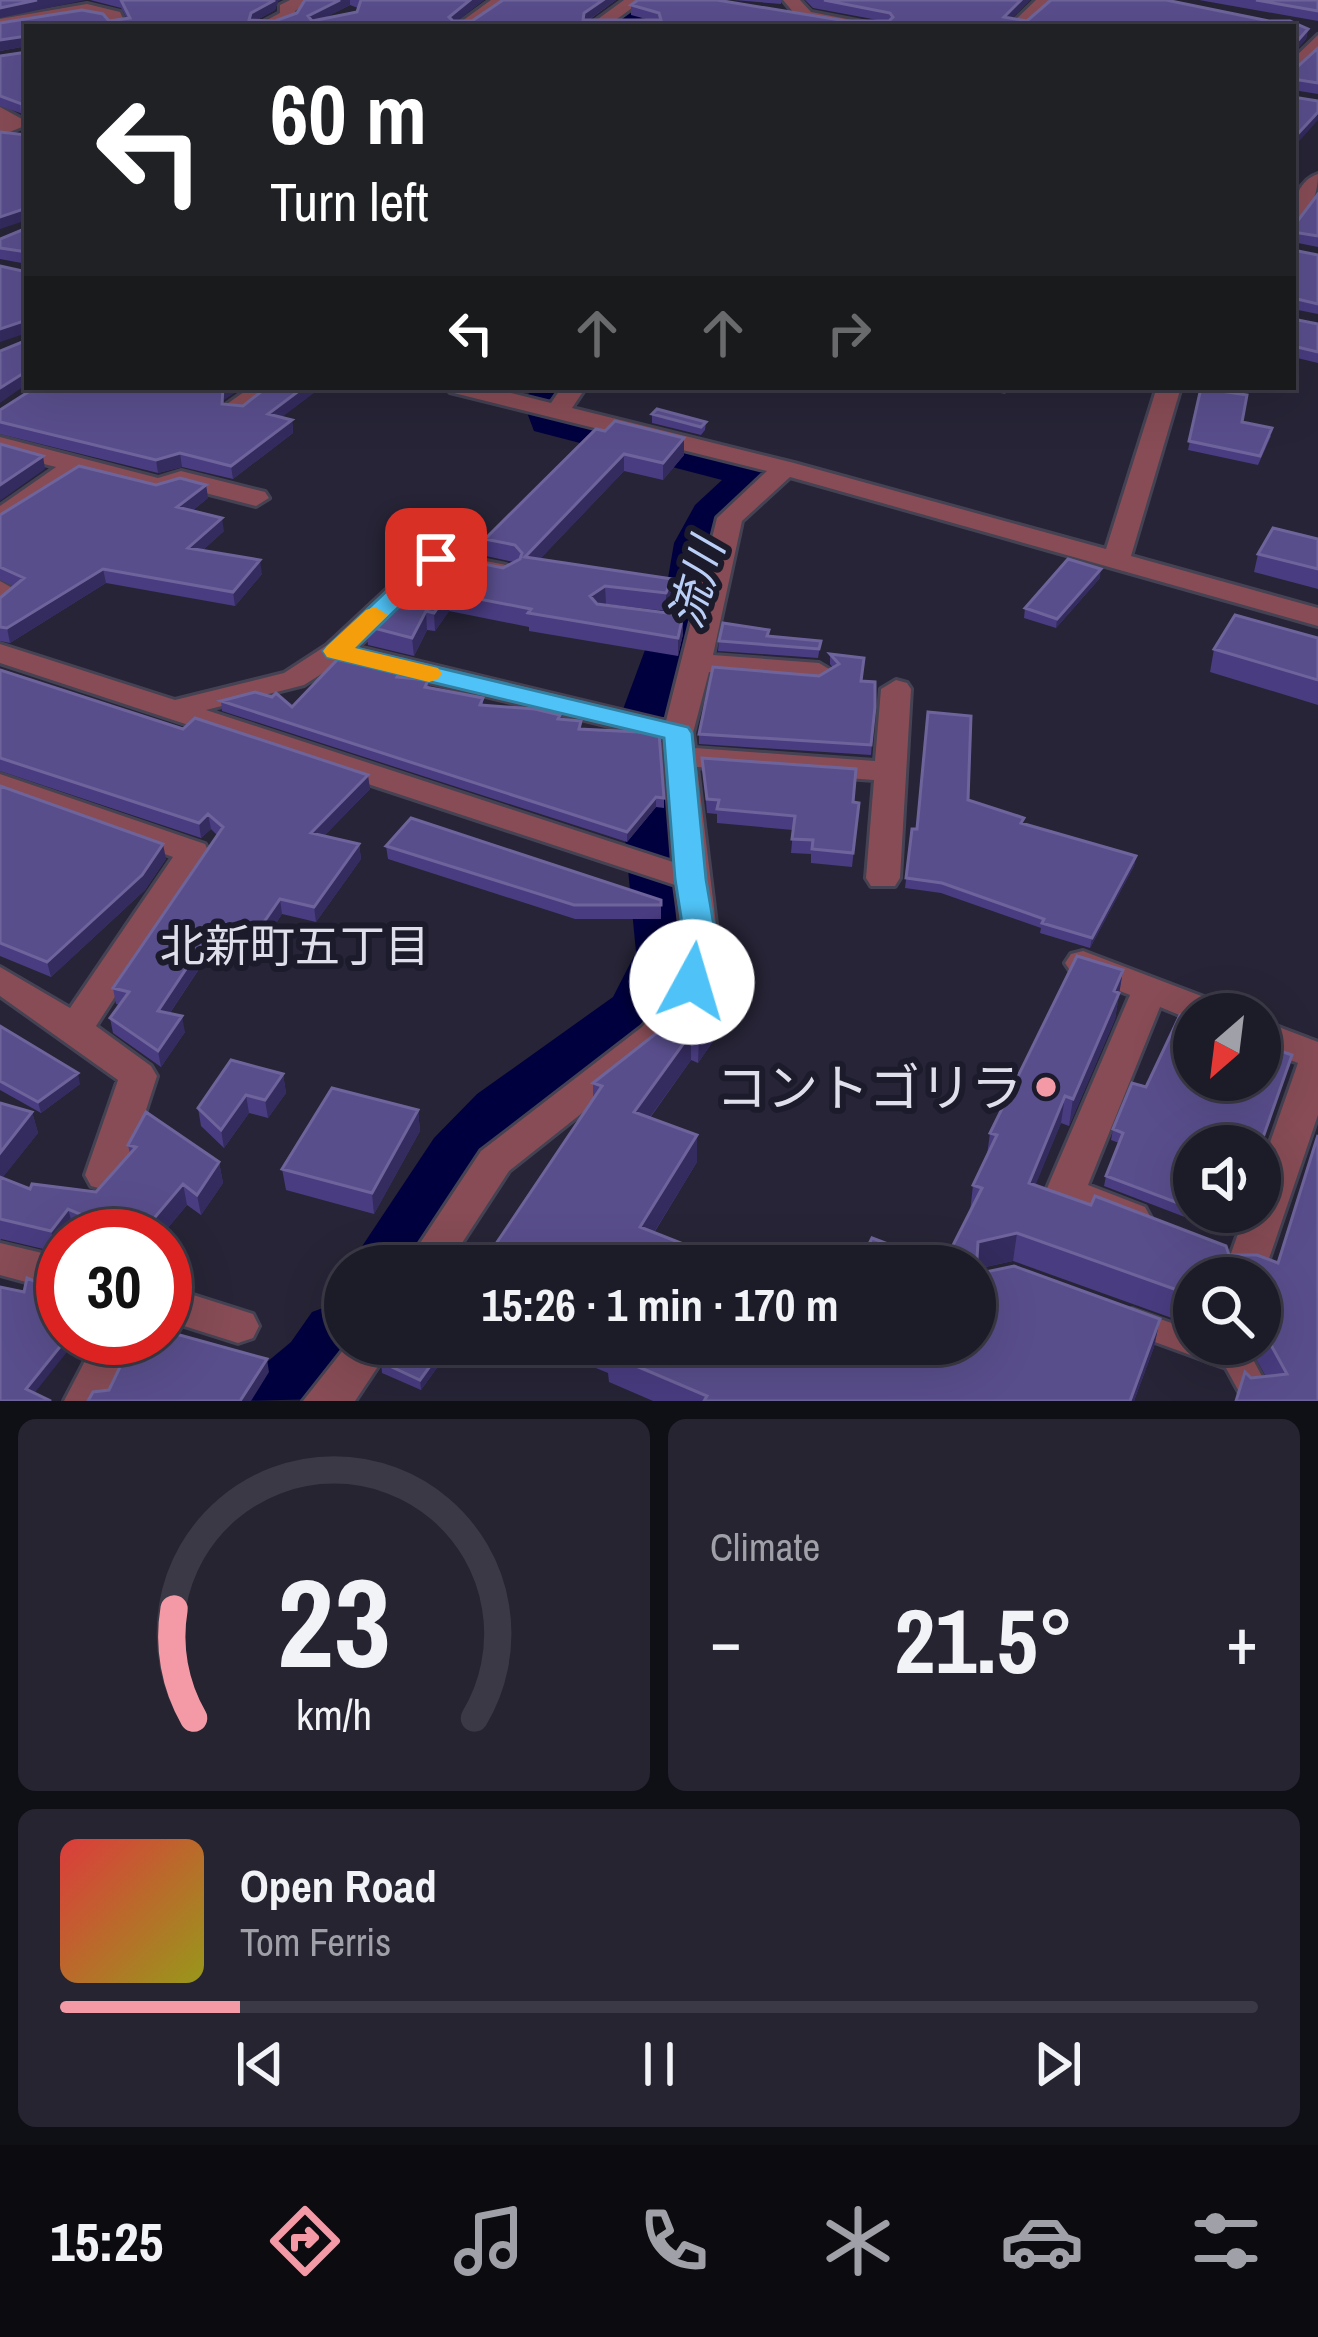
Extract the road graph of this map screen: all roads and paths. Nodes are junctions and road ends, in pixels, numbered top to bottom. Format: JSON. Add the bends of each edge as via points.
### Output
{"nodes":[{"id":1,"x":302,"y":0,"type":"edge"},
{"id":2,"x":502,"y":0,"type":"edge"},
{"id":3,"x":635,"y":0,"type":"edge"},
{"id":4,"x":1046,"y":0,"type":"edge"},
{"id":5,"x":82,"y":4,"type":"edge"},
{"id":6,"x":786,"y":8,"type":"edge"},
{"id":7,"x":609,"y":22,"type":"edge"},
{"id":8,"x":0,"y":24,"type":"edge"},
{"id":9,"x":118,"y":24,"type":"edge"},
{"id":10,"x":269,"y":24,"type":"edge"},
{"id":11,"x":466,"y":24,"type":"edge"},
{"id":12,"x":860,"y":24,"type":"edge"},
{"id":13,"x":1019,"y":24,"type":"edge"},
{"id":14,"x":1312,"y":33,"type":"edge"},
{"id":15,"x":1296,"y":64,"type":"edge"},
{"id":16,"x":0,"y":112,"type":"edge"},
{"id":17,"x":0,"y":132,"type":"edge"},
{"id":18,"x":262,"y":390,"type":"edge"},
{"id":19,"x":469,"y":390,"type":"edge"},
{"id":20,"x":571,"y":390,"type":"edge"},
{"id":21,"x":1168,"y":390,"type":"edge"},
{"id":22,"x":236,"y":409,"type":"edge"},
{"id":23,"x":550,"y":412,"type":"junction"},
{"id":24,"x":0,"y":446,"type":"edge"},
{"id":25,"x":79,"y":463,"type":"junction"},
{"id":26,"x":785,"y":468,"type":"junction"},
{"id":27,"x":256,"y":498,"type":"dead end"},
{"id":28,"x":0,"y":518,"type":"edge"},
{"id":29,"x":1116,"y":561,"type":"junction"},
{"id":30,"x":505,"y":573,"type":"edge"},
{"id":31,"x":0,"y":590,"type":"edge"},
{"id":32,"x":0,"y":601,"type":"edge"},
{"id":33,"x":1318,"y":617,"type":"edge"},
{"id":34,"x":337,"y":651,"type":"junction"},
{"id":35,"x":0,"y":653,"type":"edge"},
{"id":36,"x":697,"y":662,"type":"junction"},
{"id":37,"x":819,"y":672,"type":"edge"},
{"id":38,"x":896,"y":689,"type":"dead end"},
{"id":39,"x":179,"y":708,"type":"junction"},
{"id":40,"x":666,"y":736,"type":"junction"},
{"id":41,"x":890,"y":772,"type":"junction"},
{"id":42,"x":0,"y":784,"type":"edge"},
{"id":43,"x":684,"y":877,"type":"junction"},
{"id":44,"x":883,"y":878,"type":"dead end"},
{"id":45,"x":1077,"y":960,"type":"edge"},
{"id":46,"x":0,"y":979,"type":"edge"},
{"id":47,"x":1150,"y":989,"type":"junction"},
{"id":48,"x":1173,"y":998,"type":"edge"},
{"id":49,"x":75,"y":1029,"type":"junction"},
{"id":50,"x":1281,"y":1043,"type":"edge"},
{"id":51,"x":1318,"y":1058,"type":"edge"},
{"id":52,"x":105,"y":1174,"type":"edge"},
{"id":53,"x":1167,"y":1232,"type":"edge"},
{"id":54,"x":438,"y":1245,"type":"edge"},
{"id":55,"x":1208,"y":1247,"type":"edge"},
{"id":56,"x":1225,"y":1257,"type":"edge"},
{"id":57,"x":1250,"y":1257,"type":"edge"},
{"id":58,"x":0,"y":1259,"type":"edge"},
{"id":59,"x":36,"y":1268,"type":"edge"},
{"id":60,"x":192,"y":1312,"type":"edge"},
{"id":61,"x":1113,"y":1314,"type":"edge"},
{"id":62,"x":238,"y":1326,"type":"dead end"},
{"id":63,"x":1173,"y":1336,"type":"edge"},
{"id":64,"x":104,"y":1365,"type":"edge"},
{"id":65,"x":358,"y":1365,"type":"edge"},
{"id":66,"x":1240,"y":1365,"type":"edge"},
{"id":67,"x":86,"y":1401,"type":"edge"},
{"id":68,"x":325,"y":1401,"type":"edge"},
{"id":69,"x":1260,"y":1401,"type":"edge"}],
"edges":[{"from":1,"to":10,"type":"street"},
{"from":2,"to":11,"type":"street"},
{"from":3,"to":7,"type":"street"},
{"from":4,"to":13,"type":"street"},
{"from":5,"to":8,"type":"street"},
{"from":5,"to":9,"type":"street"},
{"from":6,"to":12,"type":"street"},
{"from":14,"to":15,"type":"street"},
{"from":16,"to":17,"type":"street","via":[[15,123]]},
{"from":18,"to":22,"type":"street"},
{"from":19,"to":23,"type":"street"},
{"from":20,"to":23,"type":"street"},
{"from":21,"to":29,"type":"street"},
{"from":23,"to":26,"type":"street"},
{"from":24,"to":25,"type":"street"},
{"from":25,"to":27,"type":"street","via":[[159,486],[182,479]]},
{"from":25,"to":28,"type":"street"},
{"from":26,"to":29,"type":"street"},
{"from":26,"to":36,"type":"street","via":[[730,518],[692,625]]},
{"from":29,"to":33,"type":"street"},
{"from":30,"to":34,"type":"street","via":[[436,559]]},
{"from":31,"to":32,"type":"street","via":[[9,594]]},
{"from":34,"to":39,"type":"street","via":[[294,679]]},
{"from":34,"to":40,"type":"street"},
{"from":35,"to":39,"type":"street"},
{"from":36,"to":37,"type":"street"},
{"from":36,"to":40,"type":"street"},
{"from":38,"to":41,"type":"street"},
{"from":39,"to":43,"type":"street"},
{"from":40,"to":41,"type":"street"},
{"from":40,"to":43,"type":"street"},
{"from":41,"to":44,"type":"street"},
{"from":42,"to":49,"type":"street","via":[[193,852]]},
{"from":43,"to":54,"type":"street","via":[[702,949],[680,1009],[495,1161]]},
{"from":45,"to":47,"type":"street"},
{"from":46,"to":49,"type":"street"},
{"from":47,"to":48,"type":"street"},
{"from":47,"to":53,"type":"street","via":[[1065,1193]]},
{"from":49,"to":52,"type":"street","via":[[138,1076]]},
{"from":50,"to":51,"type":"street"},
{"from":51,"to":57,"type":"street"},
{"from":55,"to":56,"type":"street"},
{"from":58,"to":59,"type":"street"},
{"from":60,"to":62,"type":"street"},
{"from":61,"to":63,"type":"lane"},
{"from":64,"to":67,"type":"street"},
{"from":65,"to":68,"type":"street"},
{"from":66,"to":69,"type":"lane"}]}
